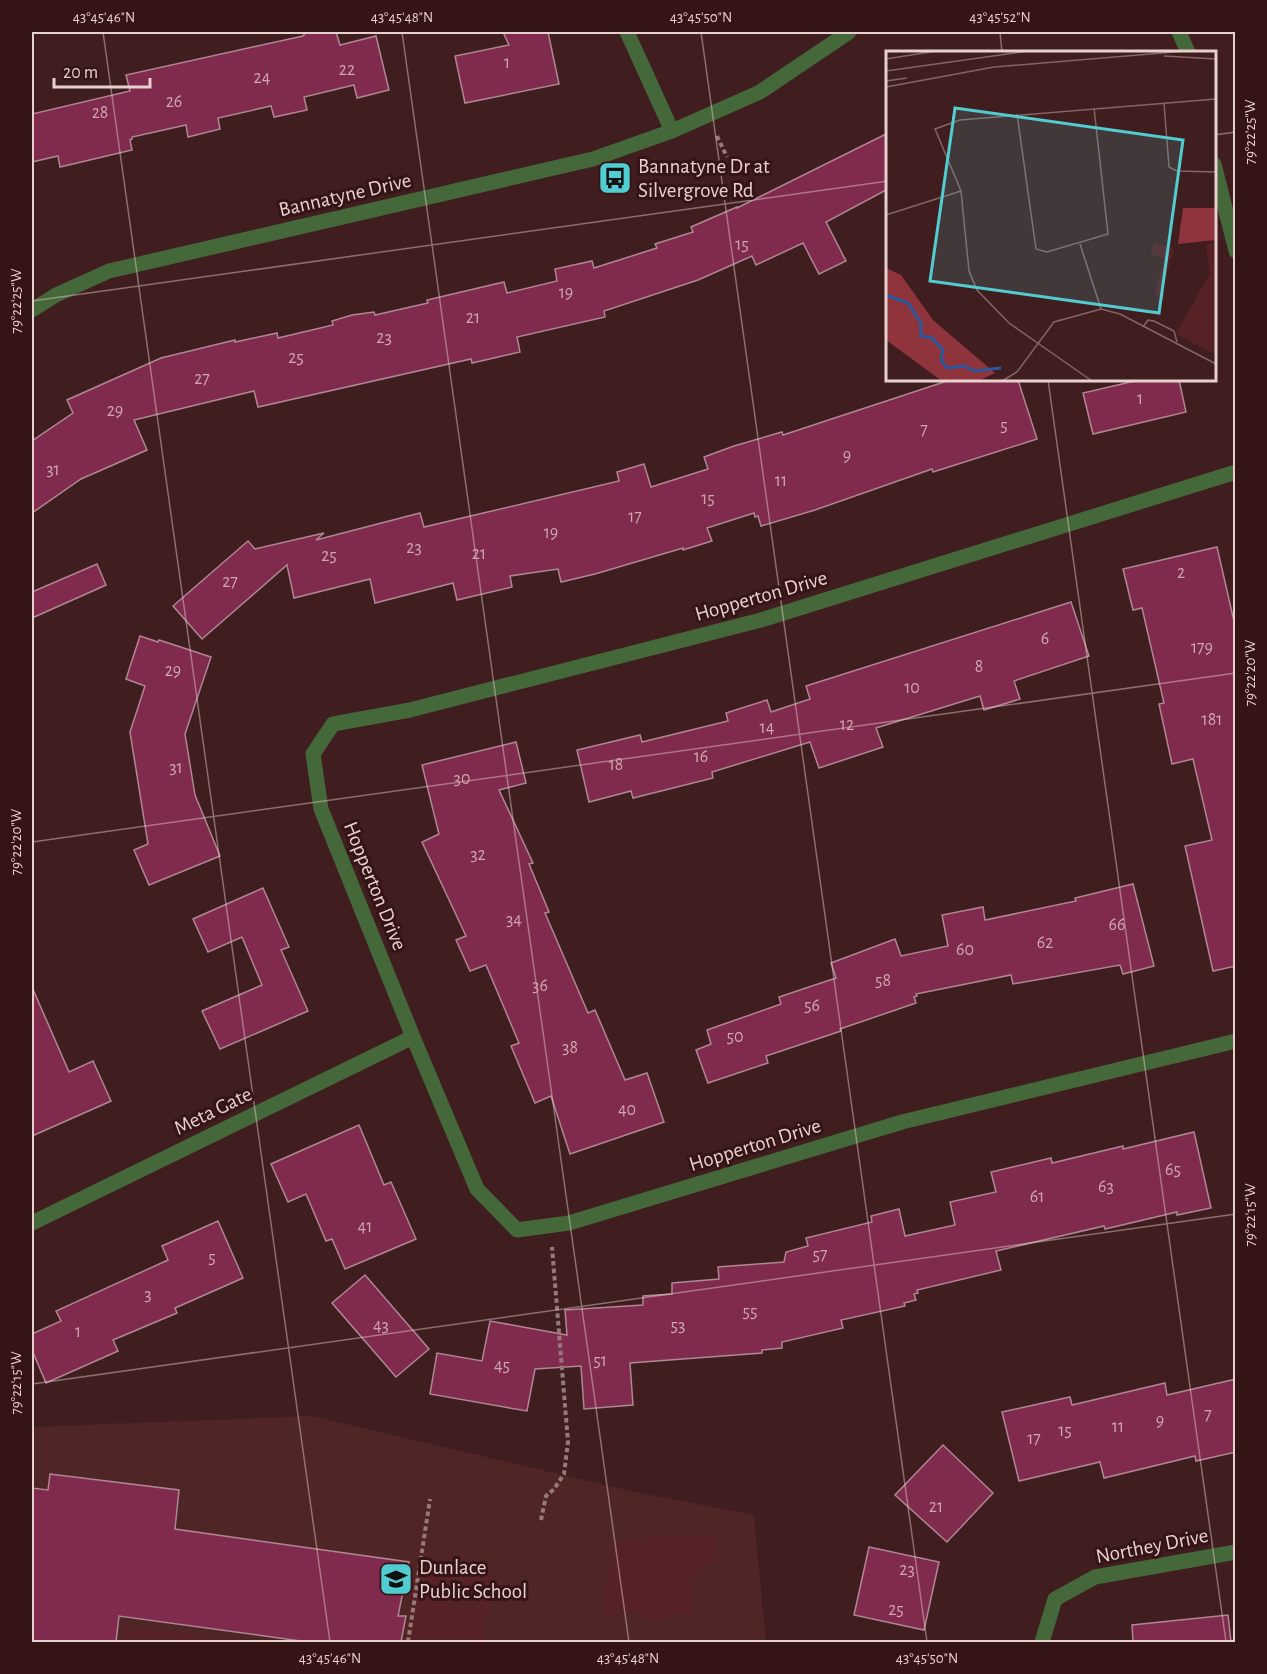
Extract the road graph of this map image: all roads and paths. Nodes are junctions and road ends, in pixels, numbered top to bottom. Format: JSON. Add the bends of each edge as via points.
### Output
{"nodes":[{"id":1,"x":627,"y":32,"type":"edge"},
{"id":2,"x":849,"y":32,"type":"edge"},
{"id":3,"x":1179,"y":32,"type":"edge"},
{"id":4,"x":1188,"y":51,"type":"edge"},
{"id":5,"x":672,"y":131,"type":"junction"},
{"id":6,"x":1216,"y":168,"type":"edge"},
{"id":7,"x":1236,"y":251,"type":"edge"},
{"id":8,"x":32,"y":310,"type":"edge"},
{"id":9,"x":1236,"y":472,"type":"edge"},
{"id":10,"x":413,"y":1037,"type":"junction"},
{"id":11,"x":1236,"y":1041,"type":"edge"},
{"id":12,"x":32,"y":1223,"type":"edge"},
{"id":13,"x":550,"y":1226,"type":"junction"},
{"id":14,"x":430,"y":1498,"type":"dead end"},
{"id":15,"x":541,"y":1520,"type":"dead end"},
{"id":16,"x":1236,"y":1552,"type":"edge"},
{"id":17,"x":408,"y":1642,"type":"edge"},
{"id":18,"x":1042,"y":1642,"type":"edge"}],
"edges":[{"from":1,"to":5,"type":"street"},
{"from":2,"to":5,"type":"street","name":"Bannatyne Drive","via":[[760,92]]},
{"from":3,"to":4,"type":"street"},
{"from":5,"to":8,"type":"street","name":"Bannatyne Drive","via":[[593,159],[109,271]]},
{"from":6,"to":7,"type":"street"},
{"from":9,"to":10,"type":"street","name":"Hopperton Drive","via":[[761,620],[410,710],[333,724],[313,754],[321,809]]},
{"from":10,"to":12,"type":"street","name":"Meta Gate"},
{"from":10,"to":13,"type":"street","name":"Hopperton Drive","via":[[477,1189],[517,1230]]},
{"from":11,"to":13,"type":"street","name":"Hopperton Drive","via":[[902,1122]]},
{"from":13,"to":15,"type":"path","via":[[568,1442],[564,1474],[546,1496]]},
{"from":14,"to":17,"type":"path"},
{"from":16,"to":18,"type":"street","name":"Northey Drive","via":[[1095,1577],[1055,1599]]}]}
